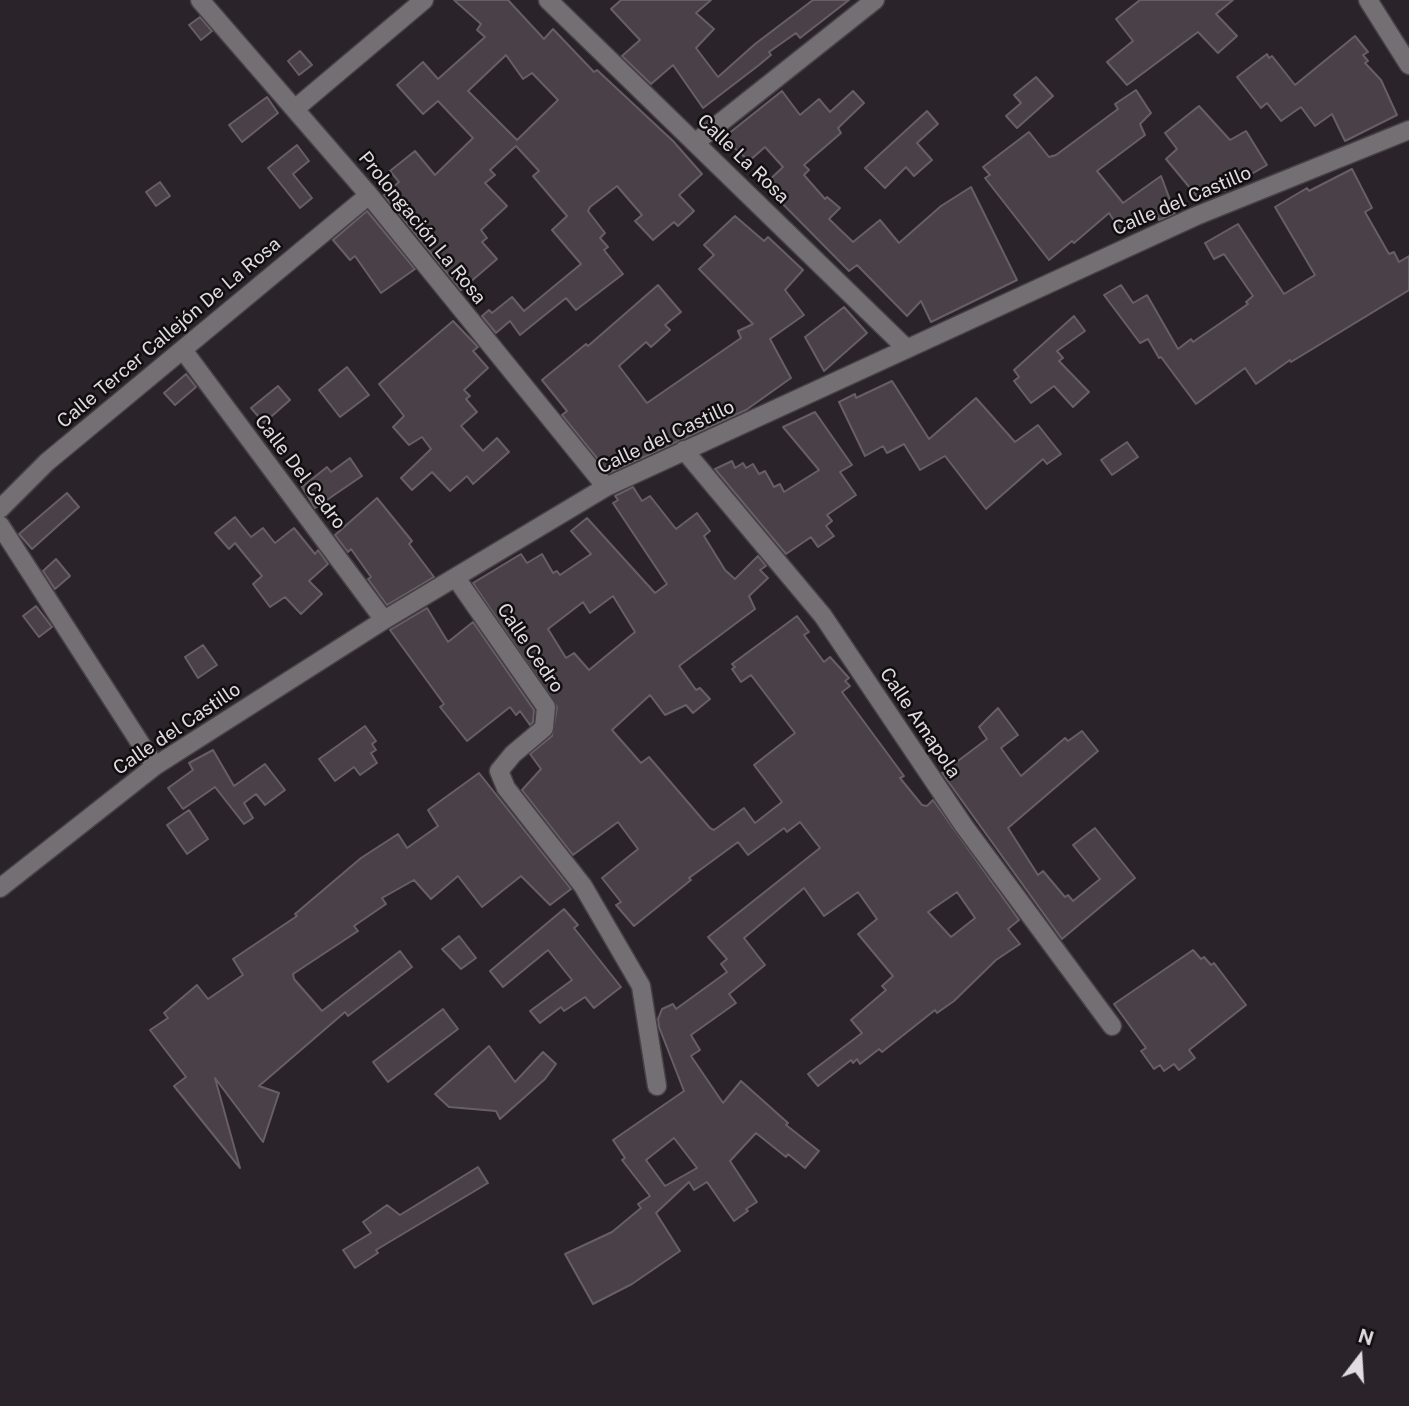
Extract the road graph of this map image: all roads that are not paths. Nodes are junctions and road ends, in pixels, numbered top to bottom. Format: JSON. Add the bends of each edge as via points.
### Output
{"nodes":[{"id":1,"x":200,"y":0,"type":"edge"},
{"id":2,"x":424,"y":0,"type":"edge"},
{"id":3,"x":548,"y":0,"type":"edge"},
{"id":4,"x":875,"y":0,"type":"edge"},
{"id":5,"x":1368,"y":0,"type":"edge"},
{"id":6,"x":1409,"y":65,"type":"edge"},
{"id":7,"x":296,"y":108,"type":"junction"},
{"id":8,"x":1409,"y":131,"type":"edge"},
{"id":9,"x":696,"y":142,"type":"junction"},
{"id":10,"x":369,"y":195,"type":"junction"},
{"id":11,"x":907,"y":349,"type":"junction"},
{"id":12,"x":183,"y":350,"type":"junction"},
{"id":13,"x":684,"y":450,"type":"junction"},
{"id":14,"x":606,"y":487,"type":"junction"},
{"id":15,"x":0,"y":509,"type":"edge"},
{"id":16,"x":0,"y":525,"type":"edge"},
{"id":17,"x":456,"y":578,"type":"junction"},
{"id":18,"x":384,"y":620,"type":"junction"},
{"id":19,"x":155,"y":766,"type":"junction"},
{"id":20,"x":0,"y":888,"type":"edge"},
{"id":21,"x":1112,"y":1026,"type":"dead end"},
{"id":22,"x":657,"y":1086,"type":"dead end"}],
"edges":[{"from":1,"to":7,"type":"street","name":"Prolongación La Rosa"},
{"from":2,"to":7,"type":"street"},
{"from":3,"to":9,"type":"street","name":"Calle La Rosa"},
{"from":4,"to":9,"type":"street"},
{"from":5,"to":6,"type":"street"},
{"from":7,"to":10,"type":"street","name":"Prolongación La Rosa"},
{"from":8,"to":11,"type":"street","name":"Calle del Castillo","via":[[1196,216]]},
{"from":9,"to":11,"type":"street","name":"Calle La Rosa"},
{"from":10,"to":12,"type":"street","name":"Calle Tercer Callejón De La Rosa"},
{"from":10,"to":14,"type":"street","name":"Prolongación La Rosa"},
{"from":11,"to":13,"type":"street","name":"Calle del Castillo"},
{"from":12,"to":15,"type":"street","name":"Calle Tercer Callejón De La Rosa","via":[[47,462]]},
{"from":12,"to":18,"type":"street","name":"Calle Del Cedro"},
{"from":13,"to":14,"type":"street","name":"Calle del Castillo"},
{"from":13,"to":21,"type":"street","name":"Calle Amapola","via":[[823,616],[964,826]]},
{"from":14,"to":17,"type":"street","name":"Calle del Castillo"},
{"from":16,"to":19,"type":"street"},
{"from":17,"to":18,"type":"street","name":"Calle del Castillo"},
{"from":17,"to":22,"type":"street","name":"Calle Cedro","via":[[546,707],[544,728],[499,771],[506,788],[583,887],[641,986]]},
{"from":18,"to":19,"type":"street","name":"Calle del Castillo"},
{"from":19,"to":20,"type":"street","name":"Calle del Castillo"}]}
